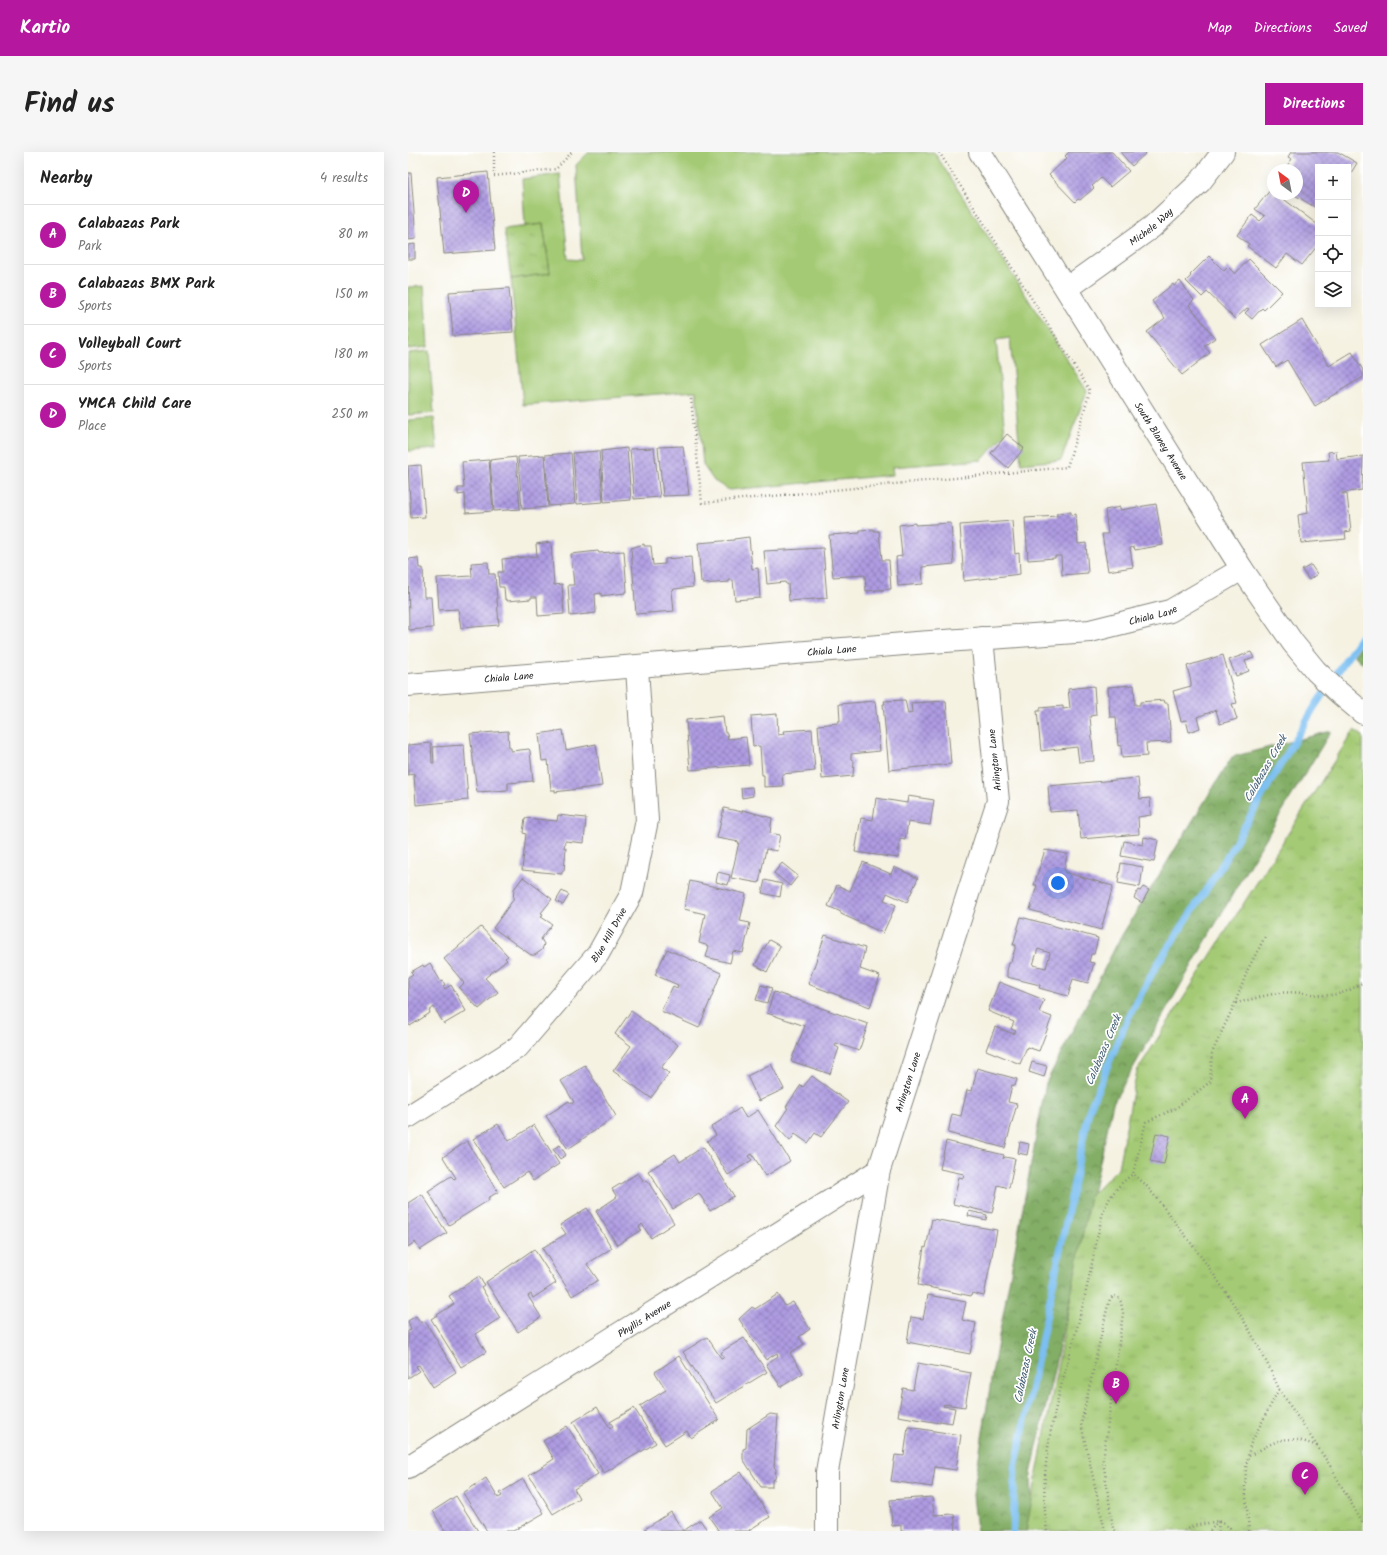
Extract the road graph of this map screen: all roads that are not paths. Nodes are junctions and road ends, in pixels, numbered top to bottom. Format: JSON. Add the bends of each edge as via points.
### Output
{"nodes":[{"id":1,"x":980,"y":152,"type":"edge"},
{"id":2,"x":1223,"y":152,"type":"edge"},
{"id":3,"x":1067,"y":288,"type":"junction"},
{"id":4,"x":1242,"y":569,"type":"junction"},
{"id":5,"x":982,"y":638,"type":"junction"},
{"id":6,"x":637,"y":668,"type":"junction"},
{"id":7,"x":408,"y":685,"type":"edge"},
{"id":8,"x":1363,"y":713,"type":"edge"},
{"id":9,"x":408,"y":1117,"type":"edge"},
{"id":10,"x":879,"y":1170,"type":"junction"},
{"id":11,"x":408,"y":1466,"type":"edge"},
{"id":12,"x":827,"y":1531,"type":"edge"}],
"edges":[{"from":1,"to":3,"type":"street","name":"South Blaney Avenue"},
{"from":2,"to":3,"type":"street","name":"Michele Way","via":[[1200,182],[1152,226]]},
{"from":3,"to":4,"type":"street","name":"South Blaney Avenue"},
{"from":4,"to":5,"type":"street","name":"Chiala Lane","via":[[1170,611],[1090,631]]},
{"from":4,"to":8,"type":"street","name":"South Blaney Avenue","via":[[1316,671]]},
{"from":5,"to":6,"type":"street","name":"Chiala Lane"},
{"from":5,"to":10,"type":"street","name":"Arlington Lane","via":[[998,801]]},
{"from":6,"to":7,"type":"street","name":"Chiala Lane"},
{"from":6,"to":9,"type":"street","name":"Blue Hill Drive","via":[[647,820],[632,893],[598,954],[518,1047]]},
{"from":10,"to":11,"type":"street","name":"Phyllis Avenue"},
{"from":10,"to":12,"type":"street","name":"Arlington Lane","via":[[827,1472]]}]}
